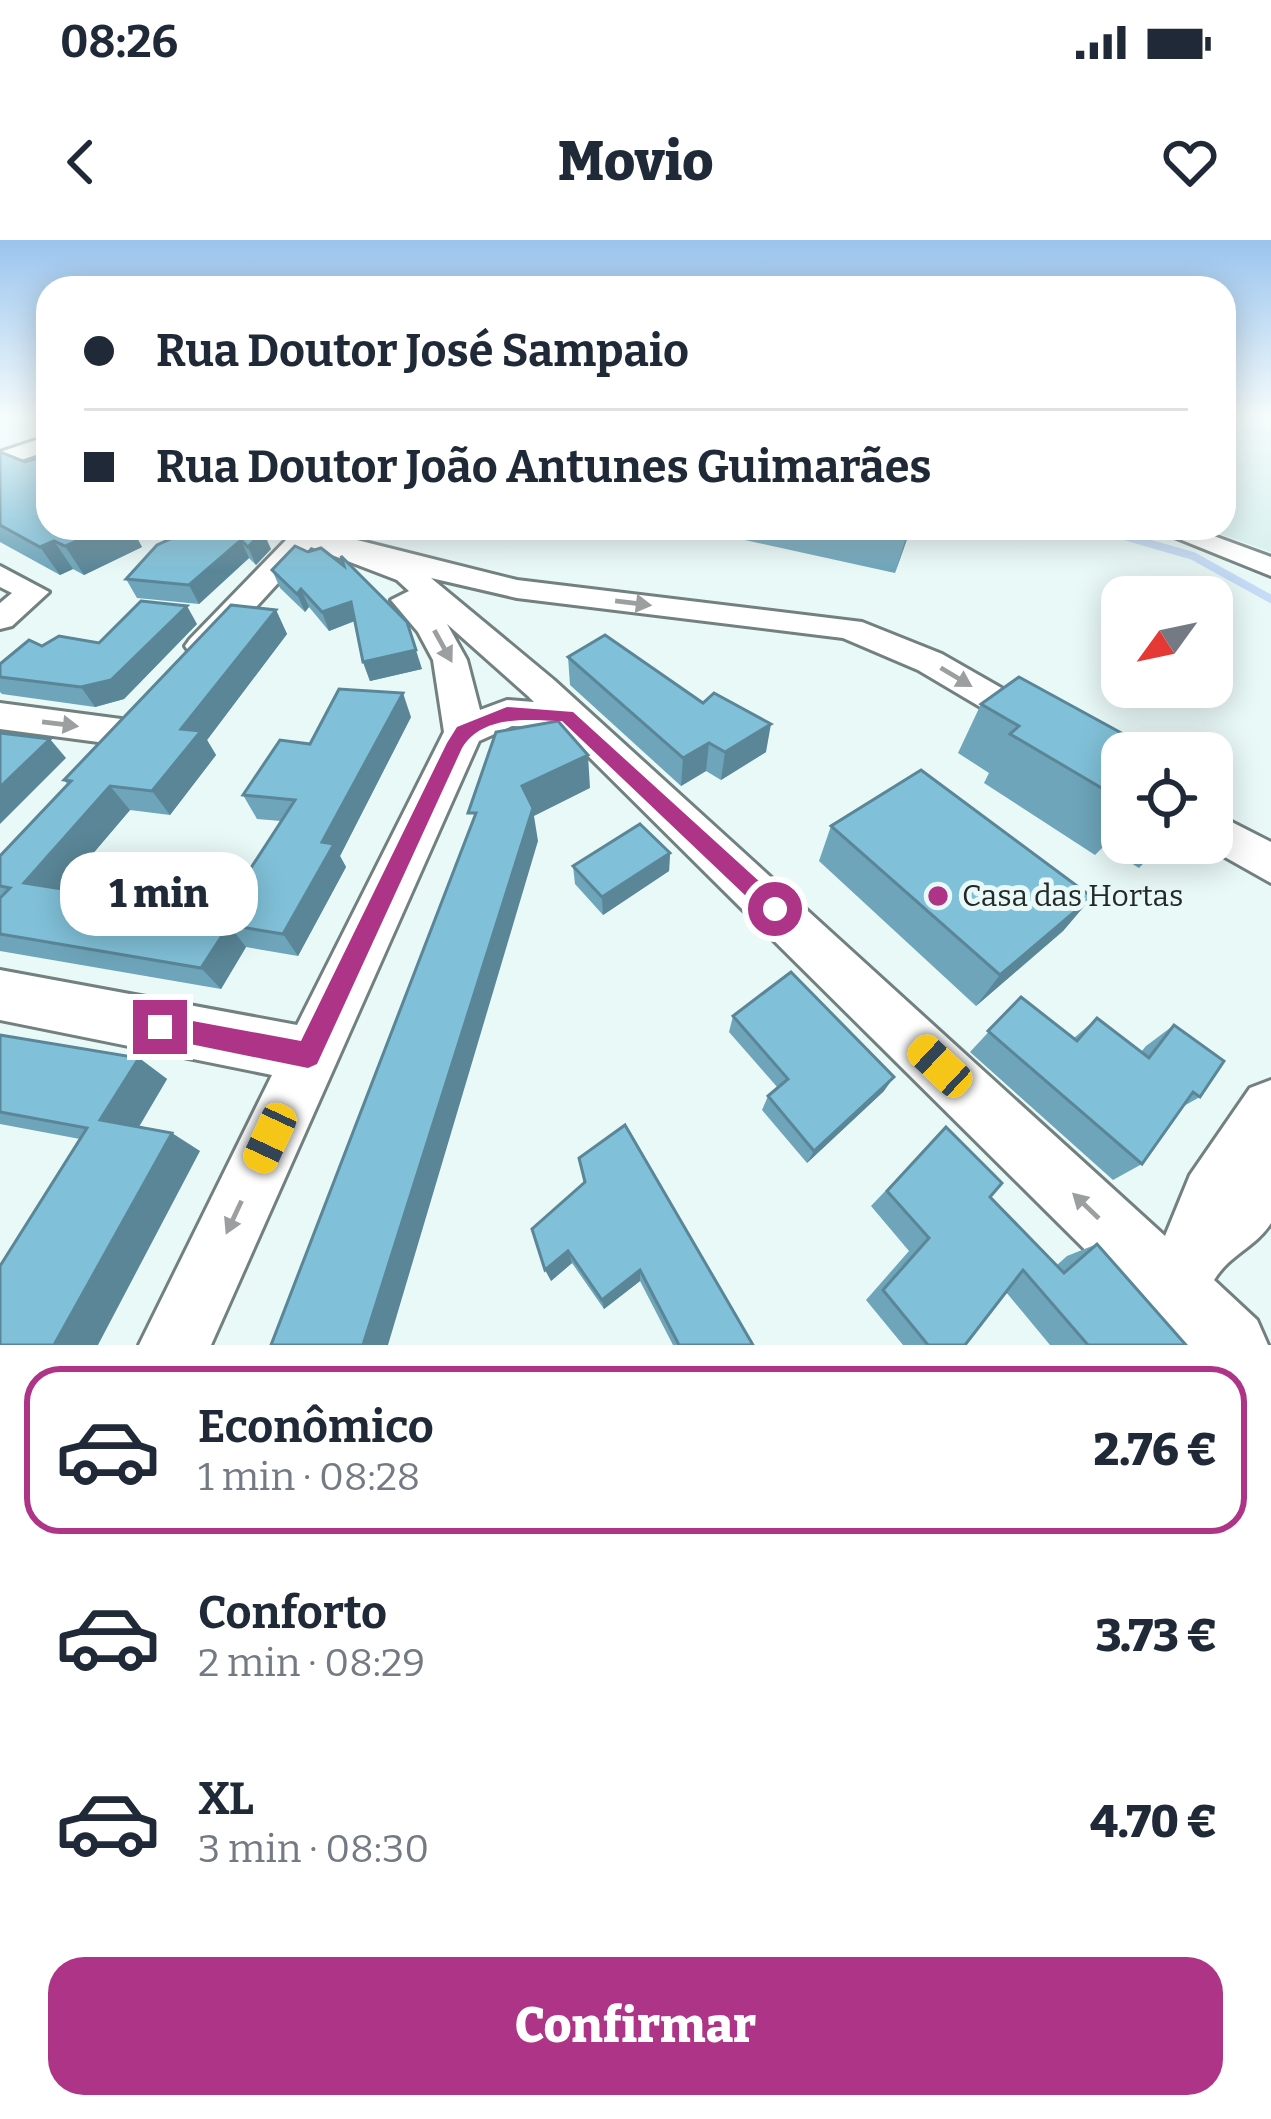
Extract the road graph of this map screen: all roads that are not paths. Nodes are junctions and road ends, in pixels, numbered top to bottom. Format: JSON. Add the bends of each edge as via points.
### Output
{"nodes":[{"id":1,"x":286,"y":540,"type":"edge"},
{"id":2,"x":315,"y":540,"type":"edge"},
{"id":3,"x":1198,"y":540,"type":"edge"},
{"id":4,"x":349,"y":550,"type":"junction"},
{"id":5,"x":1271,"y":567,"type":"edge"},
{"id":6,"x":0,"y":575,"type":"edge"},
{"id":7,"x":517,"y":589,"type":"junction"},
{"id":8,"x":453,"y":612,"type":"junction"},
{"id":9,"x":0,"y":619,"type":"edge"},
{"id":10,"x":182,"y":667,"type":"edge"},
{"id":11,"x":152,"y":699,"type":"edge"},
{"id":12,"x":0,"y":716,"type":"edge"},
{"id":13,"x":567,"y":716,"type":"junction"},
{"id":14,"x":121,"y":732,"type":"junction"},
{"id":15,"x":463,"y":732,"type":"junction"},
{"id":16,"x":91,"y":764,"type":"edge"},
{"id":17,"x":1101,"y":764,"type":"edge"},
{"id":18,"x":1233,"y":841,"type":"edge"},
{"id":19,"x":1271,"y":864,"type":"edge"},
{"id":20,"x":0,"y":995,"type":"edge"},
{"id":21,"x":308,"y":1055,"type":"junction"},
{"id":22,"x":1271,"y":1109,"type":"edge"},
{"id":23,"x":1271,"y":1165,"type":"edge"},
{"id":24,"x":1188,"y":1261,"type":"junction"},
{"id":25,"x":176,"y":1345,"type":"edge"},
{"id":26,"x":1232,"y":1345,"type":"edge"}],
"edges":[{"from":1,"to":10,"type":"street"},
{"from":2,"to":4,"type":"street"},
{"from":3,"to":5,"type":"street"},
{"from":4,"to":7,"type":"street"},
{"from":4,"to":8,"type":"street","via":[[408,574]]},
{"from":4,"to":15,"type":"street","one_way":true,"via":[[446,646],[462,693]]},
{"from":6,"to":9,"type":"street","via":[[33,592]]},
{"from":7,"to":8,"type":"street","via":[[486,590]]},
{"from":7,"to":17,"type":"street","one_way":true,"via":[[860,618]]},
{"from":8,"to":13,"type":"street"},
{"from":11,"to":14,"type":"street"},
{"from":12,"to":14,"type":"street","one_way":true},
{"from":13,"to":15,"type":"street","via":[[507,713]]},
{"from":24,"to":13,"type":"street","one_way":true},
{"from":14,"to":16,"type":"street"},
{"from":15,"to":21,"type":"street"},
{"from":18,"to":19,"type":"street"},
{"from":20,"to":21,"type":"street"},
{"from":21,"to":25,"type":"street","one_way":true},
{"from":22,"to":24,"type":"street","via":[[1211,1197]]},
{"from":23,"to":24,"type":"street","via":[[1237,1219]]},
{"from":24,"to":26,"type":"street"}]}
